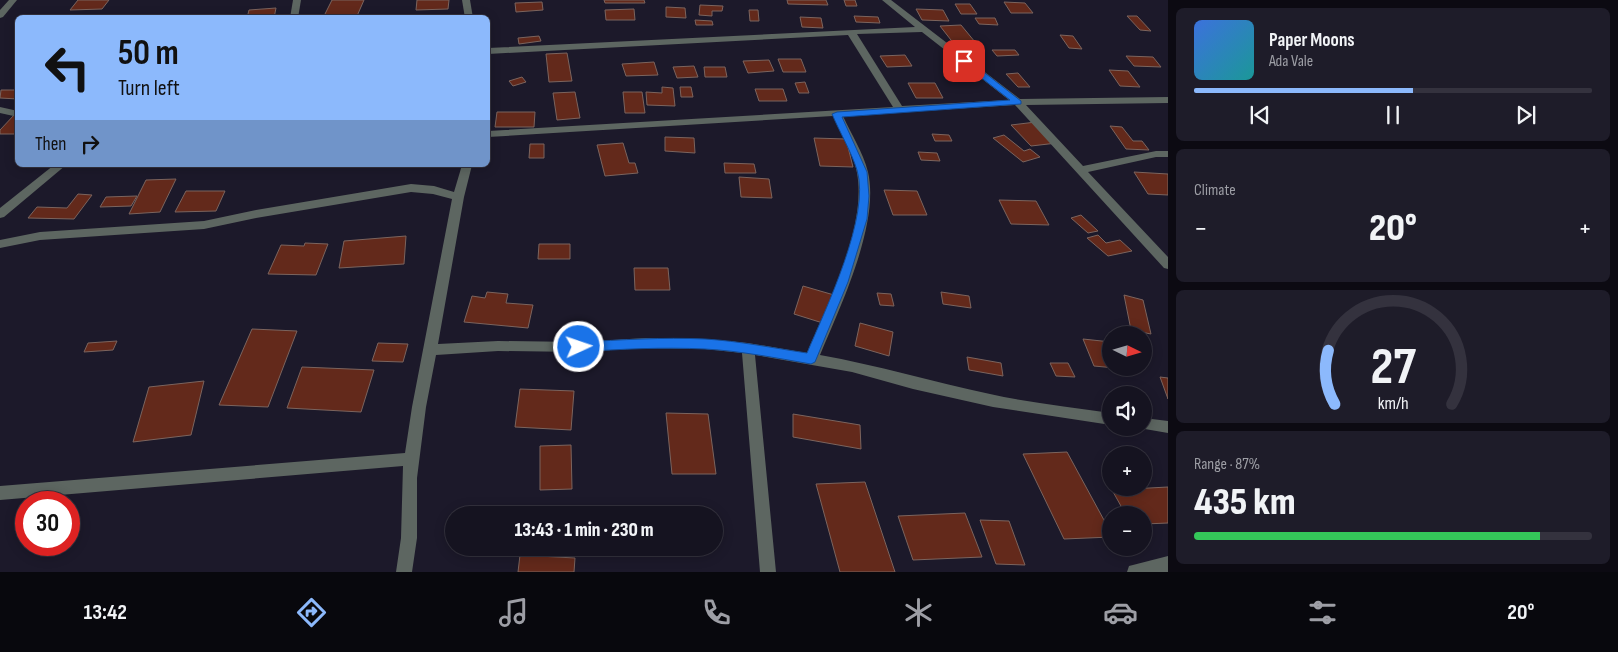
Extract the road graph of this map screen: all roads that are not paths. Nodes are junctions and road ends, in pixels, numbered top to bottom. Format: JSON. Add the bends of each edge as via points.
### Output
{"nodes":[{"id":1,"x":13,"y":0,"type":"edge"},
{"id":2,"x":297,"y":0,"type":"edge"},
{"id":3,"x":466,"y":0,"type":"edge"},
{"id":4,"x":886,"y":0,"type":"edge"},
{"id":5,"x":0,"y":15,"type":"edge"},
{"id":6,"x":294,"y":15,"type":"edge"},
{"id":7,"x":468,"y":15,"type":"edge"},
{"id":8,"x":924,"y":29,"type":"junction"},
{"id":9,"x":851,"y":32,"type":"junction"},
{"id":10,"x":490,"y":51,"type":"edge"},
{"id":11,"x":1168,"y":100,"type":"edge"},
{"id":12,"x":1018,"y":102,"type":"junction"},
{"id":13,"x":899,"y":109,"type":"junction"},
{"id":14,"x":0,"y":110,"type":"edge"},
{"id":15,"x":15,"y":113,"type":"edge"},
{"id":16,"x":837,"y":114,"type":"junction"},
{"id":17,"x":490,"y":134,"type":"edge"},
{"id":18,"x":1168,"y":154,"type":"edge"},
{"id":19,"x":59,"y":167,"type":"edge"},
{"id":20,"x":466,"y":167,"type":"edge"},
{"id":21,"x":1081,"y":170,"type":"junction"},
{"id":22,"x":458,"y":197,"type":"junction"},
{"id":23,"x":0,"y":214,"type":"edge"},
{"id":24,"x":0,"y":244,"type":"edge"},
{"id":25,"x":1168,"y":265,"type":"edge"},
{"id":26,"x":748,"y":348,"type":"junction"},
{"id":27,"x":430,"y":350,"type":"junction"},
{"id":28,"x":811,"y":359,"type":"junction"},
{"id":29,"x":1102,"y":418,"type":"edge"},
{"id":30,"x":1152,"y":425,"type":"edge"},
{"id":31,"x":1168,"y":427,"type":"edge"},
{"id":32,"x":412,"y":459,"type":"junction"},
{"id":33,"x":0,"y":493,"type":"edge"},
{"id":34,"x":1168,"y":564,"type":"edge"},
{"id":35,"x":404,"y":572,"type":"edge"},
{"id":36,"x":768,"y":572,"type":"edge"},
{"id":37,"x":1135,"y":572,"type":"edge"}],
"edges":[{"from":1,"to":5,"type":"street"},
{"from":2,"to":6,"type":"street"},
{"from":3,"to":7,"type":"street"},
{"from":4,"to":8,"type":"street"},
{"from":8,"to":9,"type":"street"},
{"from":8,"to":12,"type":"street"},
{"from":9,"to":10,"type":"street"},
{"from":9,"to":13,"type":"street"},
{"from":11,"to":12,"type":"street"},
{"from":12,"to":13,"type":"street"},
{"from":12,"to":21,"type":"street"},
{"from":13,"to":16,"type":"street"},
{"from":14,"to":15,"type":"street"},
{"from":16,"to":17,"type":"street"},
{"from":16,"to":28,"type":"street","via":[[862,172],[862,219],[843,282]]},
{"from":18,"to":21,"type":"street"},
{"from":19,"to":23,"type":"street"},
{"from":20,"to":22,"type":"street"},
{"from":21,"to":25,"type":"street"},
{"from":22,"to":24,"type":"street","via":[[411,188],[204,225],[40,236]]},
{"from":22,"to":27,"type":"street"},
{"from":26,"to":27,"type":"street","via":[[646,343]]},
{"from":26,"to":28,"type":"street"},
{"from":26,"to":36,"type":"street"},
{"from":27,"to":32,"type":"street"},
{"from":28,"to":29,"type":"street","via":[[993,401]]},
{"from":30,"to":31,"type":"street"},
{"from":32,"to":33,"type":"street"},
{"from":32,"to":35,"type":"street","via":[[409,538]]},
{"from":34,"to":37,"type":"street"}]}
